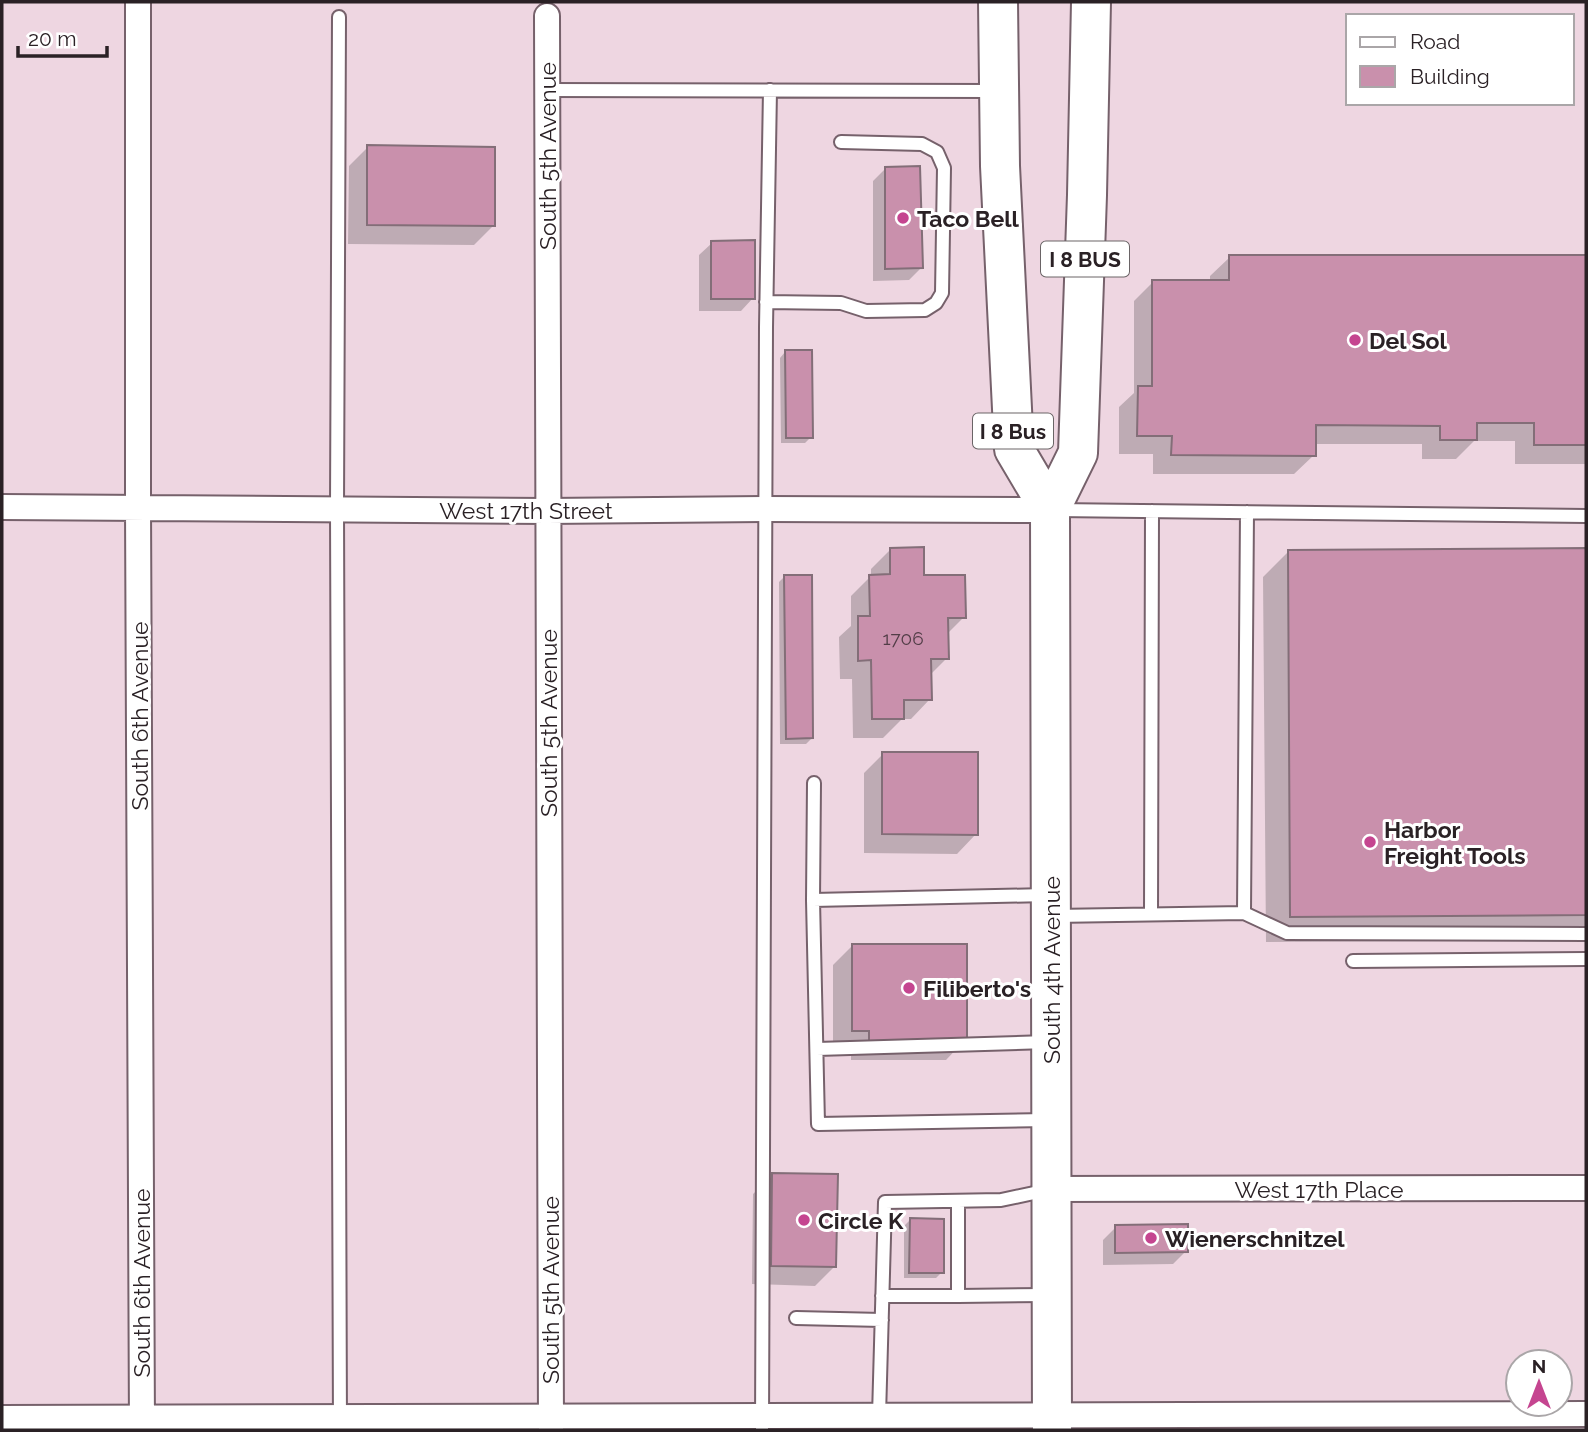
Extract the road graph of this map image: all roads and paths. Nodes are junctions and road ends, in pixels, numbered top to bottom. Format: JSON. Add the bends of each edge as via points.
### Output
{"nodes":[{"id":1,"x":138,"y":2,"type":"edge"},
{"id":2,"x":998,"y":2,"type":"edge"},
{"id":3,"x":1091,"y":2,"type":"edge"},
{"id":4,"x":547,"y":9,"type":"edge"},
{"id":5,"x":339,"y":17,"type":"dead end"},
{"id":6,"x":546,"y":90,"type":"junction"},
{"id":7,"x":769,"y":90,"type":"junction"},
{"id":8,"x":999,"y":90,"type":"junction"},
{"id":9,"x":841,"y":142,"type":"dead end"},
{"id":10,"x":766,"y":302,"type":"junction"},
{"id":11,"x":2,"y":507,"type":"edge"},
{"id":12,"x":138,"y":507,"type":"junction"},
{"id":13,"x":337,"y":509,"type":"junction"},
{"id":14,"x":765,"y":509,"type":"junction"},
{"id":15,"x":1050,"y":510,"type":"junction"},
{"id":16,"x":547,"y":511,"type":"junction"},
{"id":17,"x":1152,"y":511,"type":"junction"},
{"id":18,"x":1247,"y":512,"type":"junction"},
{"id":19,"x":1586,"y":516,"type":"edge"},
{"id":20,"x":814,"y":783,"type":"dead end"},
{"id":21,"x":813,"y":900,"type":"junction"},
{"id":22,"x":1050,"y":906,"type":"junction"},
{"id":23,"x":1244,"y":913,"type":"junction"},
{"id":24,"x":1151,"y":914,"type":"junction"},
{"id":25,"x":1586,"y":934,"type":"edge"},
{"id":26,"x":1586,"y":959,"type":"edge"},
{"id":27,"x":1353,"y":961,"type":"dead end"},
{"id":28,"x":1051,"y":1042,"type":"junction"},
{"id":29,"x":817,"y":1049,"type":"junction"},
{"id":30,"x":1052,"y":1120,"type":"junction"},
{"id":31,"x":1586,"y":1188,"type":"edge"},
{"id":32,"x":1052,"y":1189,"type":"junction"},
{"id":33,"x":958,"y":1201,"type":"junction"},
{"id":34,"x":1052,"y":1294,"type":"junction"},
{"id":35,"x":882,"y":1296,"type":"junction"},
{"id":36,"x":958,"y":1296,"type":"junction"},
{"id":37,"x":796,"y":1318,"type":"dead end"},
{"id":38,"x":881,"y":1320,"type":"junction"},
{"id":39,"x":1586,"y":1414,"type":"edge"},
{"id":40,"x":879,"y":1416,"type":"junction"},
{"id":41,"x":2,"y":1418,"type":"edge"},
{"id":42,"x":1493,"y":1422,"type":"edge"},
{"id":43,"x":551,"y":1423,"type":"edge"},
{"id":44,"x":762,"y":1423,"type":"edge"},
{"id":45,"x":1052,"y":1423,"type":"edge"},
{"id":46,"x":1255,"y":1423,"type":"edge"},
{"id":47,"x":142,"y":1424,"type":"edge"},
{"id":48,"x":340,"y":1424,"type":"edge"}],
"edges":[{"from":1,"to":12,"type":"street","name":"South 6th Avenue"},
{"from":2,"to":8,"type":"main road","number":"I 8 Bus"},
{"from":3,"to":15,"type":"main road","name":"South 4th Avenue","number":"I 8 BUS","via":[[1078,453]]},
{"from":4,"to":6,"type":"street","name":"South 5th Avenue"},
{"from":5,"to":13,"type":"lane"},
{"from":6,"to":7,"type":"lane"},
{"from":6,"to":16,"type":"street","name":"South 5th Avenue"},
{"from":7,"to":8,"type":"lane"},
{"from":7,"to":10,"type":"lane"},
{"from":8,"to":15,"type":"main road","number":"I 8 Bus","via":[[1014,449]]},
{"from":9,"to":10,"type":"lane","via":[[922,144],[937,152],[944,168],[942,293],[925,310],[866,311],[841,303]]},
{"from":10,"to":14,"type":"lane"},
{"from":11,"to":12,"type":"street","name":"West 17th Street"},
{"from":12,"to":13,"type":"street","name":"West 17th Street"},
{"from":12,"to":47,"type":"street","name":"South 6th Avenue"},
{"from":13,"to":16,"type":"street","name":"West 17th Street"},
{"from":13,"to":48,"type":"lane"},
{"from":14,"to":15,"type":"street","name":"West 17th Street"},
{"from":14,"to":16,"type":"street","name":"West 17th Street"},
{"from":14,"to":44,"type":"lane"},
{"from":15,"to":17,"type":"lane"},
{"from":15,"to":22,"type":"main road","name":"South 4th Avenue","number":"I 8 BUS"},
{"from":16,"to":43,"type":"street","name":"South 5th Avenue"},
{"from":17,"to":18,"type":"lane"},
{"from":17,"to":24,"type":"lane"},
{"from":18,"to":19,"type":"lane"},
{"from":18,"to":23,"type":"lane"},
{"from":20,"to":21,"type":"lane"},
{"from":21,"to":22,"type":"lane"},
{"from":21,"to":29,"type":"lane"},
{"from":22,"to":24,"type":"lane"},
{"from":22,"to":28,"type":"main road","name":"South 4th Avenue","number":"I 8 BUS"},
{"from":23,"to":24,"type":"lane"},
{"from":23,"to":25,"type":"lane","via":[[1287,933]]},
{"from":26,"to":27,"type":"lane"},
{"from":28,"to":29,"type":"lane"},
{"from":28,"to":30,"type":"main road","name":"South 4th Avenue","number":"I 8 BUS"},
{"from":29,"to":30,"type":"lane","via":[[818,1124]]},
{"from":30,"to":32,"type":"main road","name":"South 4th Avenue","number":"I 8 BUS"},
{"from":31,"to":32,"type":"street","name":"West 17th Place"},
{"from":32,"to":33,"type":"lane","via":[[1001,1200]]},
{"from":32,"to":34,"type":"main road","name":"South 4th Avenue","number":"I 8 BUS"},
{"from":33,"to":35,"type":"lane","via":[[885,1202]]},
{"from":33,"to":36,"type":"lane"},
{"from":34,"to":36,"type":"lane"},
{"from":34,"to":45,"type":"main road","name":"South 4th Avenue","number":"I 8 BUS"},
{"from":35,"to":36,"type":"lane"},
{"from":35,"to":38,"type":"lane"},
{"from":37,"to":38,"type":"lane"},
{"from":38,"to":40,"type":"lane"},
{"from":39,"to":42,"type":"street"},
{"from":40,"to":44,"type":"street"},
{"from":40,"to":45,"type":"street"},
{"from":41,"to":47,"type":"street"},
{"from":42,"to":46,"type":"street"},
{"from":43,"to":44,"type":"street"},
{"from":43,"to":48,"type":"street"},
{"from":45,"to":46,"type":"street"},
{"from":47,"to":48,"type":"street"}]}
